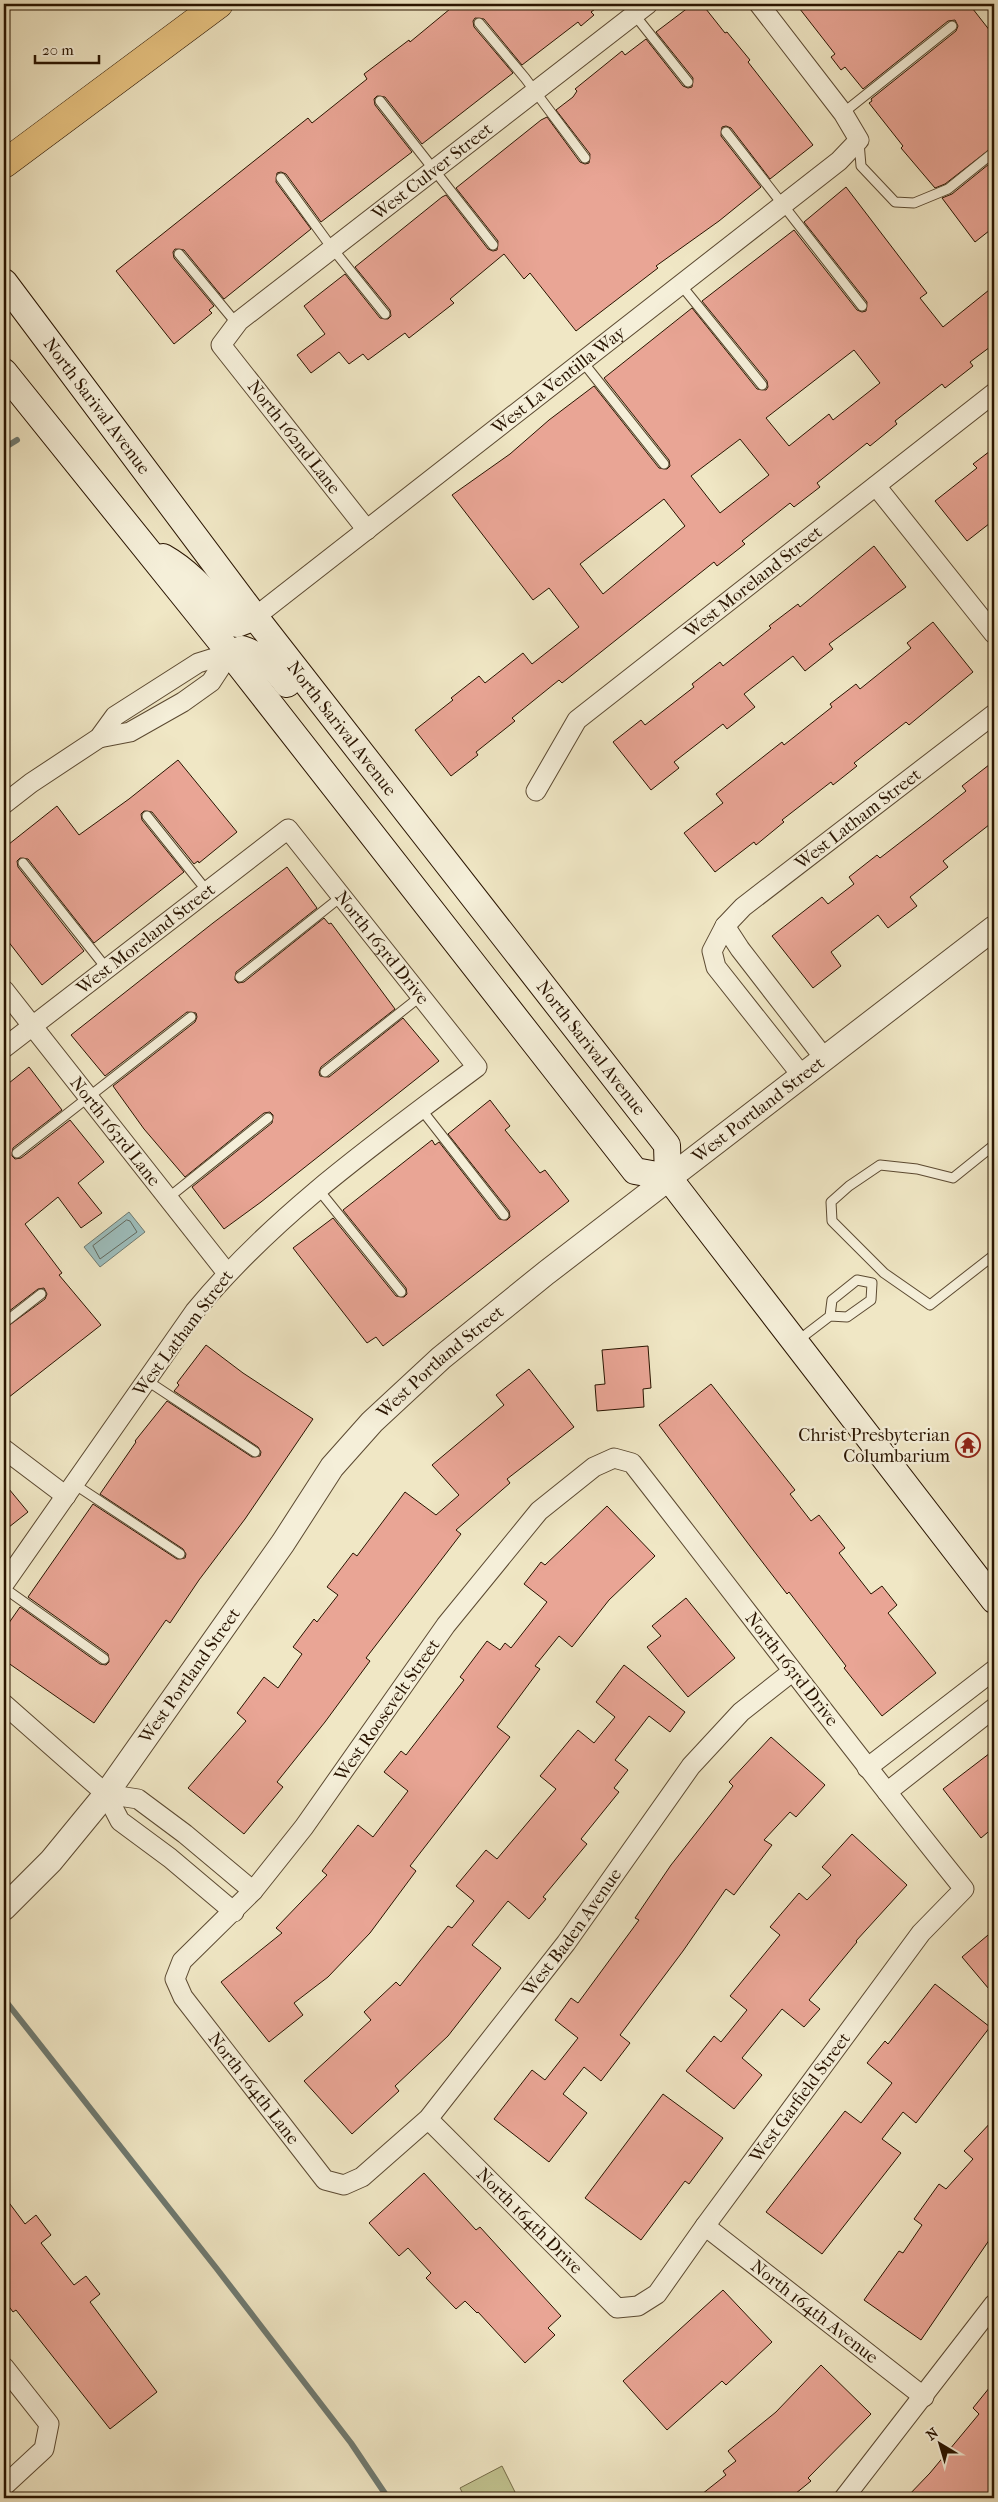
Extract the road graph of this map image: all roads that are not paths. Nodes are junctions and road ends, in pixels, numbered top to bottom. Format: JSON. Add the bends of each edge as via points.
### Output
{"nodes":[{"id":1,"x":219,"y":4,"type":"edge"},
{"id":2,"x":635,"y":7,"type":"edge"},
{"id":3,"x":765,"y":8,"type":"edge"},
{"id":4,"x":479,"y":23,"type":"dead end"},
{"id":5,"x":952,"y":26,"type":"dead end"},
{"id":6,"x":688,"y":82,"type":"dead end"},
{"id":7,"x":535,"y":91,"type":"junction"},
{"id":8,"x":380,"y":101,"type":"dead end"},
{"id":9,"x":843,"y":113,"type":"junction"},
{"id":10,"x":726,"y":132,"type":"dead end"},
{"id":11,"x":858,"y":140,"type":"junction"},
{"id":12,"x":994,"y":152,"type":"edge"},
{"id":13,"x":585,"y":158,"type":"dead end"},
{"id":14,"x":4,"y":164,"type":"edge"},
{"id":15,"x":434,"y":170,"type":"junction"},
{"id":16,"x":281,"y":178,"type":"dead end"},
{"id":17,"x":783,"y":204,"type":"junction"},
{"id":18,"x":493,"y":245,"type":"dead end"},
{"id":19,"x":332,"y":248,"type":"junction"},
{"id":20,"x":179,"y":254,"type":"dead end"},
{"id":21,"x":4,"y":282,"type":"edge"},
{"id":22,"x":680,"y":285,"type":"junction"},
{"id":23,"x":862,"y":306,"type":"dead end"},
{"id":24,"x":385,"y":314,"type":"dead end"},
{"id":25,"x":237,"y":324,"type":"junction"},
{"id":26,"x":221,"y":345,"type":"joint"},
{"id":27,"x":582,"y":361,"type":"junction"},
{"id":28,"x":4,"y":372,"type":"edge"},
{"id":29,"x":762,"y":385,"type":"dead end"},
{"id":30,"x":994,"y":393,"type":"edge"},
{"id":31,"x":664,"y":464,"type":"dead end"},
{"id":32,"x":876,"y":486,"type":"junction"},
{"id":33,"x":367,"y":530,"type":"junction"},
{"id":34,"x":143,"y":546,"type":"junction"},
{"id":35,"x":255,"y":617,"type":"junction"},
{"id":36,"x":994,"y":634,"type":"edge"},
{"id":37,"x":230,"y":653,"type":"junction"},
{"id":38,"x":994,"y":714,"type":"edge"},
{"id":39,"x":536,"y":791,"type":"dead end"},
{"id":40,"x":4,"y":804,"type":"edge"},
{"id":41,"x":147,"y":816,"type":"dead end"},
{"id":42,"x":419,"y":828,"type":"junction"},
{"id":43,"x":288,"y":829,"type":"joint"},
{"id":44,"x":23,"y":863,"type":"dead end"},
{"id":45,"x":207,"y":891,"type":"junction"},
{"id":46,"x":342,"y":896,"type":"junction"},
{"id":47,"x":725,"y":926,"type":"junction"},
{"id":48,"x":994,"y":928,"type":"edge"},
{"id":49,"x":106,"y":969,"type":"junction"},
{"id":50,"x":240,"y":977,"type":"dead end"},
{"id":51,"x":4,"y":990,"type":"edge"},
{"id":52,"x":421,"y":996,"type":"junction"},
{"id":53,"x":191,"y":1017,"type":"dead end"},
{"id":54,"x":31,"y":1027,"type":"junction"},
{"id":55,"x":4,"y":1048,"type":"edge"},
{"id":56,"x":825,"y":1059,"type":"junction"},
{"id":57,"x":477,"y":1067,"type":"joint"},
{"id":58,"x":325,"y":1072,"type":"dead end"},
{"id":59,"x":803,"y":1077,"type":"junction"},
{"id":60,"x":88,"y":1098,"type":"junction"},
{"id":61,"x":421,"y":1109,"type":"junction"},
{"id":62,"x":268,"y":1118,"type":"dead end"},
{"id":63,"x":994,"y":1145,"type":"edge"},
{"id":64,"x":17,"y":1153,"type":"dead end"},
{"id":65,"x":668,"y":1177,"type":"junction"},
{"id":66,"x":318,"y":1188,"type":"junction"},
{"id":67,"x":168,"y":1198,"type":"junction"},
{"id":68,"x":504,"y":1215,"type":"dead end"},
{"id":69,"x":994,"y":1255,"type":"edge"},
{"id":70,"x":227,"y":1273,"type":"junction"},
{"id":71,"x":884,"y":1274,"type":"junction"},
{"id":72,"x":872,"y":1283,"type":"junction"},
{"id":73,"x":401,"y":1292,"type":"dead end"},
{"id":74,"x":41,"y":1294,"type":"dead end"},
{"id":75,"x":830,"y":1316,"type":"junction"},
{"id":76,"x":4,"y":1323,"type":"edge"},
{"id":77,"x":794,"y":1343,"type":"junction"},
{"id":78,"x":146,"y":1380,"type":"junction"},
{"id":79,"x":4,"y":1450,"type":"edge"},
{"id":80,"x":255,"y":1452,"type":"dead end"},
{"id":81,"x":614,"y":1458,"type":"joint"},
{"id":82,"x":70,"y":1490,"type":"junction"},
{"id":83,"x":180,"y":1554,"type":"dead end"},
{"id":84,"x":4,"y":1584,"type":"edge"},
{"id":85,"x":4,"y":1588,"type":"edge"},
{"id":86,"x":994,"y":1600,"type":"edge"},
{"id":87,"x":104,"y":1659,"type":"dead end"},
{"id":88,"x":994,"y":1670,"type":"edge"},
{"id":89,"x":794,"y":1671,"type":"junction"},
{"id":90,"x":4,"y":1704,"type":"edge"},
{"id":91,"x":994,"y":1708,"type":"edge"},
{"id":92,"x":868,"y":1768,"type":"junction"},
{"id":93,"x":886,"y":1792,"type":"junction"},
{"id":94,"x":106,"y":1794,"type":"junction"},
{"id":95,"x":964,"y":1889,"type":"joint"},
{"id":96,"x":253,"y":1891,"type":"junction"},
{"id":97,"x":4,"y":1908,"type":"edge"},
{"id":98,"x":234,"y":1912,"type":"junction"},
{"id":99,"x":175,"y":1978,"type":"joint"},
{"id":100,"x":428,"y":2119,"type":"junction"},
{"id":101,"x":344,"y":2185,"type":"joint"},
{"id":102,"x":705,"y":2226,"type":"junction"},
{"id":103,"x":994,"y":2304,"type":"edge"},
{"id":104,"x":638,"y":2306,"type":"joint"},
{"id":105,"x":4,"y":2368,"type":"edge"},
{"id":106,"x":924,"y":2397,"type":"junction"},
{"id":107,"x":4,"y":2486,"type":"edge"},
{"id":108,"x":844,"y":2498,"type":"edge"}],
"edges":[{"from":1,"to":14,"type":"highway"},
{"from":2,"to":6,"type":"lane"},
{"from":2,"to":7,"type":"street","name":"West Culver Street"},
{"from":3,"to":9,"type":"street"},
{"from":4,"to":7,"type":"lane"},
{"from":5,"to":9,"type":"lane"},
{"from":7,"to":13,"type":"lane"},
{"from":7,"to":15,"type":"street","name":"West Culver Street"},
{"from":8,"to":15,"type":"lane"},
{"from":9,"to":11,"type":"street"},
{"from":10,"to":17,"type":"lane"},
{"from":11,"to":12,"type":"lane","via":[[862,166],[895,202],[914,203],[948,188]]},
{"from":11,"to":17,"type":"street","name":"West La Ventilla Way","via":[[839,161]]},
{"from":15,"to":18,"type":"lane"},
{"from":15,"to":19,"type":"street","name":"West Culver Street"},
{"from":16,"to":19,"type":"lane"},
{"from":17,"to":22,"type":"street","name":"West La Ventilla Way"},
{"from":17,"to":23,"type":"lane"},
{"from":19,"to":24,"type":"lane"},
{"from":19,"to":25,"type":"street","name":"West Culver Street"},
{"from":20,"to":25,"type":"lane"},
{"from":21,"to":35,"type":"main road","name":"North Sarival Avenue"},
{"from":22,"to":27,"type":"street","name":"West La Ventilla Way"},
{"from":22,"to":29,"type":"lane"},
{"from":25,"to":26,"type":"street","name":"West Culver Street"},
{"from":26,"to":33,"type":"street","name":"North 162nd Lane"},
{"from":27,"to":31,"type":"lane"},
{"from":27,"to":33,"type":"street","name":"West La Ventilla Way"},
{"from":28,"to":34,"type":"main road"},
{"from":30,"to":32,"type":"street","name":"West Moreland Street"},
{"from":32,"to":36,"type":"street"},
{"from":32,"to":39,"type":"street","name":"West Moreland Street","via":[[577,720]]},
{"from":33,"to":35,"type":"street","name":"West La Ventilla Way"},
{"from":34,"to":35,"type":"main road","via":[[179,566],[199,583],[234,623]]},
{"from":34,"to":37,"type":"main road"},
{"from":35,"to":42,"type":"main road","name":"North Sarival Avenue"},
{"from":37,"to":40,"type":"street","via":[[198,663],[116,716],[99,738]]},
{"from":37,"to":42,"type":"main road","via":[[242,648],[272,664],[346,761]]},
{"from":37,"to":65,"type":"main road","via":[[635,1171]]},
{"from":38,"to":47,"type":"street","name":"West Latham Street","via":[[743,907]]},
{"from":41,"to":45,"type":"lane"},
{"from":42,"to":65,"type":"main road","name":"North Sarival Avenue","via":[[668,1146]]},
{"from":43,"to":45,"type":"street","name":"West Moreland Street"},
{"from":43,"to":46,"type":"street","name":"North 163rd Drive"},
{"from":44,"to":49,"type":"lane"},
{"from":45,"to":49,"type":"street","name":"West Moreland Street"},
{"from":46,"to":50,"type":"lane"},
{"from":46,"to":52,"type":"street","name":"North 163rd Drive"},
{"from":47,"to":56,"type":"street"},
{"from":47,"to":59,"type":"street","via":[[712,951],[716,967]]},
{"from":48,"to":56,"type":"street","name":"West Portland Street"},
{"from":49,"to":54,"type":"street","name":"West Moreland Street"},
{"from":51,"to":54,"type":"street","name":"North 163rd Lane"},
{"from":52,"to":57,"type":"street","name":"North 163rd Drive"},
{"from":52,"to":58,"type":"lane"},
{"from":53,"to":60,"type":"lane"},
{"from":54,"to":55,"type":"street","name":"West Moreland Street"},
{"from":54,"to":60,"type":"street","name":"North 163rd Lane"},
{"from":56,"to":59,"type":"street","name":"West Portland Street"},
{"from":57,"to":61,"type":"street","name":"West Latham Street"},
{"from":59,"to":65,"type":"street","name":"West Portland Street"},
{"from":60,"to":64,"type":"lane"},
{"from":60,"to":67,"type":"street","name":"North 163rd Lane"},
{"from":61,"to":66,"type":"street","name":"West Latham Street"},
{"from":61,"to":68,"type":"lane"},
{"from":62,"to":67,"type":"lane"},
{"from":63,"to":71,"type":"lane","via":[[953,1178],[918,1169],[880,1165],[831,1202],[832,1221]]},
{"from":65,"to":77,"type":"main road"},
{"from":65,"to":94,"type":"street","name":"West Portland Street","via":[[440,1358],[372,1422],[332,1467],[277,1551]]},
{"from":66,"to":70,"type":"street","name":"West Latham Street"},
{"from":66,"to":73,"type":"lane"},
{"from":67,"to":70,"type":"street","name":"North 163rd Lane"},
{"from":69,"to":71,"type":"lane","via":[[930,1305]]},
{"from":70,"to":78,"type":"street","name":"West Latham Street"},
{"from":71,"to":72,"type":"lane"},
{"from":72,"to":75,"type":"lane","via":[[857,1280],[832,1300]]},
{"from":72,"to":75,"type":"lane","via":[[871,1300],[847,1318]]},
{"from":74,"to":76,"type":"lane"},
{"from":75,"to":77,"type":"lane"},
{"from":77,"to":86,"type":"main road"},
{"from":78,"to":80,"type":"lane"},
{"from":78,"to":82,"type":"street","name":"West Latham Street"},
{"from":79,"to":82,"type":"street"},
{"from":81,"to":89,"type":"street","name":"North 163rd Drive","via":[[632,1463]]},
{"from":81,"to":96,"type":"street","name":"West Roosevelt Street","via":[[594,1467],[539,1511],[446,1625],[304,1828]]},
{"from":82,"to":83,"type":"lane"},
{"from":82,"to":84,"type":"street","name":"West Latham Street"},
{"from":85,"to":87,"type":"lane"},
{"from":88,"to":92,"type":"street"},
{"from":89,"to":92,"type":"street","name":"North 163rd Drive"},
{"from":89,"to":100,"type":"street","name":"West Baden Avenue","via":[[741,1712],[691,1766],[566,1943]]},
{"from":90,"to":94,"type":"street"},
{"from":91,"to":93,"type":"street"},
{"from":92,"to":93,"type":"street","name":"North 163rd Drive"},
{"from":93,"to":95,"type":"street","name":"North 163rd Drive"},
{"from":94,"to":96,"type":"street","via":[[138,1799]]},
{"from":94,"to":97,"type":"street","name":"West Portland Street","via":[[51,1861]]},
{"from":94,"to":98,"type":"street","via":[[120,1821]]},
{"from":95,"to":102,"type":"street","name":"West Garfield Street","via":[[921,1933]]},
{"from":96,"to":98,"type":"street","name":"West Roosevelt Street"},
{"from":98,"to":99,"type":"street","name":"West Roosevelt Street","via":[[182,1961]]},
{"from":99,"to":101,"type":"street","name":"North 164th Lane","via":[[183,1997],[325,2180]]},
{"from":100,"to":101,"type":"street","name":"West Baden Avenue","via":[[362,2177]]},
{"from":100,"to":104,"type":"street","name":"North 164th Drive","via":[[617,2308]]},
{"from":102,"to":104,"type":"street","name":"West Garfield Street","via":[[657,2294]]},
{"from":102,"to":106,"type":"street","name":"North 164th Avenue"},
{"from":103,"to":106,"type":"street"},
{"from":105,"to":107,"type":"street","via":[[49,2424],[44,2449]]},
{"from":106,"to":108,"type":"street"}]}
